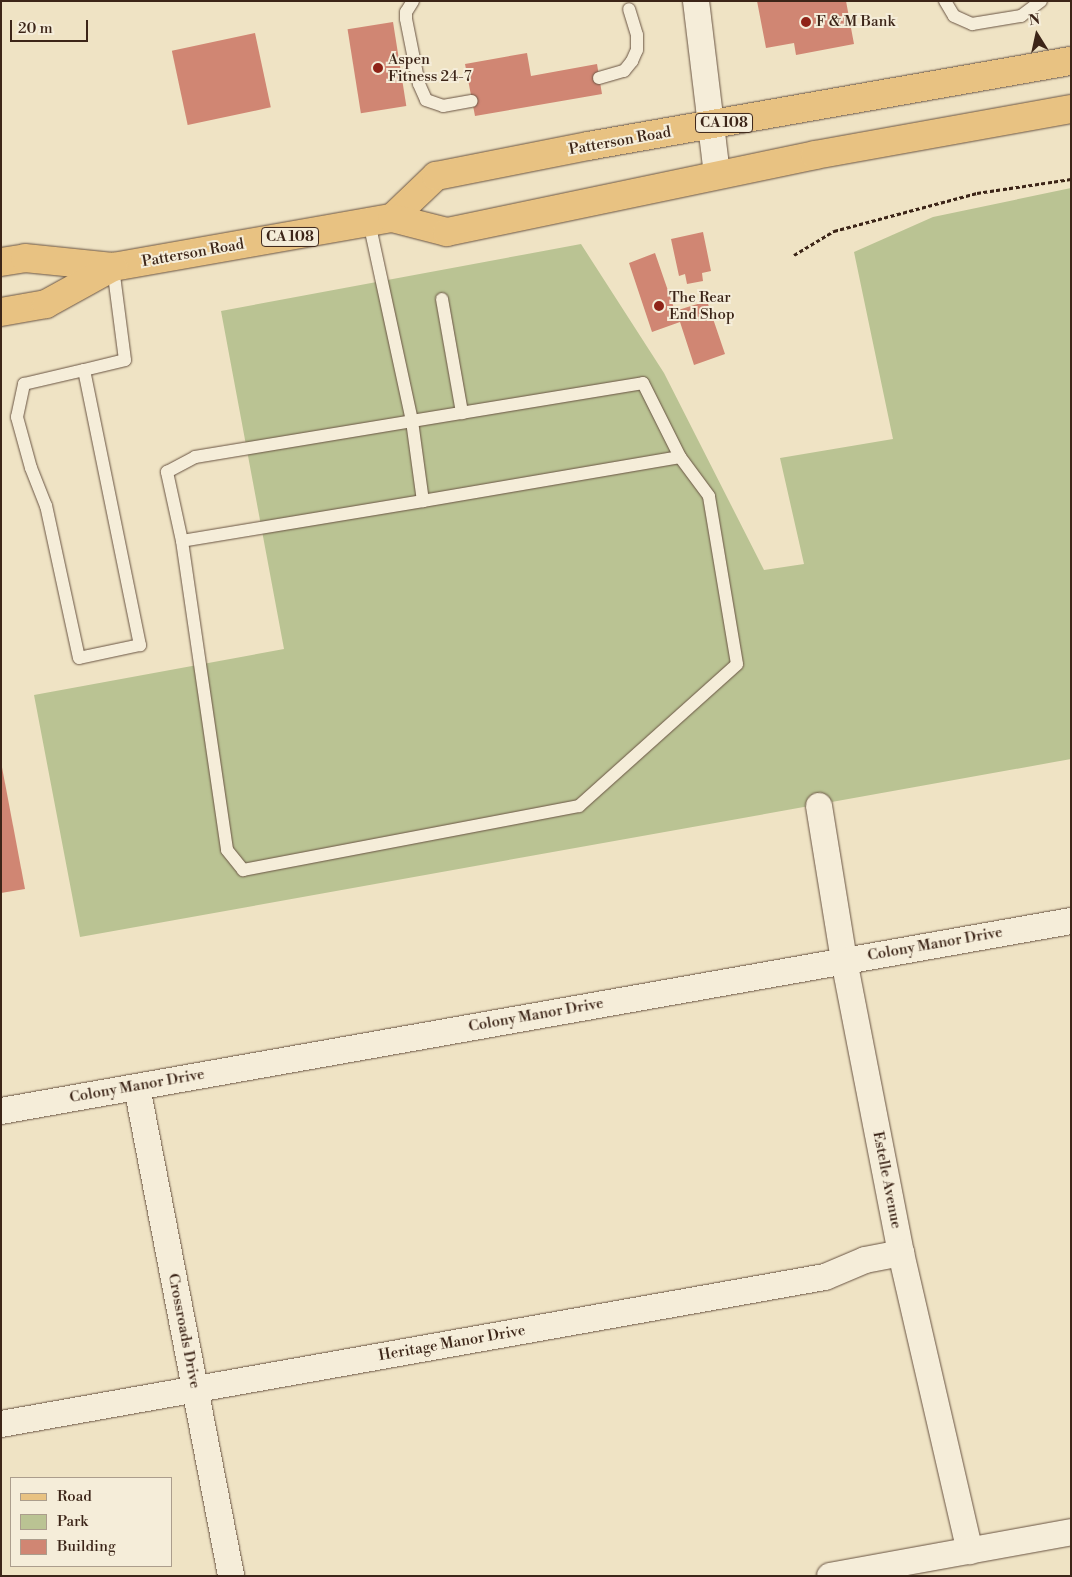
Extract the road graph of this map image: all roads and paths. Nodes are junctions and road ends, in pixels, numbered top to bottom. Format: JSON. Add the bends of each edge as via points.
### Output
{"nodes":[{"id":1,"x":696,"y":1,"type":"edge"},
{"id":2,"x":945,"y":1,"type":"edge"},
{"id":3,"x":1041,"y":1,"type":"edge"},
{"id":4,"x":408,"y":5,"type":"edge"},
{"id":5,"x":629,"y":10,"type":"dead end"},
{"id":6,"x":1071,"y":61,"type":"edge"},
{"id":7,"x":600,"y":78,"type":"dead end"},
{"id":8,"x":472,"y":101,"type":"dead end"},
{"id":9,"x":1071,"y":109,"type":"edge"},
{"id":10,"x":713,"y":125,"type":"junction"},
{"id":11,"x":717,"y":176,"type":"junction"},
{"id":12,"x":1071,"y":179,"type":"edge"},
{"id":13,"x":380,"y":220,"type":"junction"},
{"id":14,"x":794,"y":254,"type":"dead end"},
{"id":15,"x":1,"y":262,"type":"edge"},
{"id":16,"x":113,"y":267,"type":"junction"},
{"id":17,"x":442,"y":298,"type":"dead end"},
{"id":18,"x":1,"y":312,"type":"edge"},
{"id":19,"x":84,"y":370,"type":"junction"},
{"id":20,"x":462,"y":413,"type":"junction"},
{"id":21,"x":412,"y":421,"type":"junction"},
{"id":22,"x":680,"y":458,"type":"junction"},
{"id":23,"x":424,"y":500,"type":"junction"},
{"id":24,"x":182,"y":541,"type":"junction"},
{"id":25,"x":819,"y":806,"type":"dead end"},
{"id":26,"x":1071,"y":921,"type":"edge"},
{"id":27,"x":844,"y":960,"type":"junction"},
{"id":28,"x":137,"y":1087,"type":"junction"},
{"id":29,"x":1,"y":1111,"type":"edge"},
{"id":30,"x":901,"y":1253,"type":"junction"},
{"id":31,"x":195,"y":1389,"type":"junction"},
{"id":32,"x":1,"y":1424,"type":"edge"},
{"id":33,"x":1071,"y":1532,"type":"edge"},
{"id":34,"x":970,"y":1551,"type":"junction"},
{"id":35,"x":231,"y":1576,"type":"edge"},
{"id":36,"x":830,"y":1576,"type":"edge"}],
"edges":[{"from":1,"to":10,"type":"street"},
{"from":2,"to":3,"type":"lane","via":[[954,16],[972,24],[1021,16]]},
{"from":4,"to":8,"type":"lane","via":[[419,84],[426,100],[443,106]]},
{"from":5,"to":7,"type":"lane","via":[[637,35],[635,56],[624,71]]},
{"from":6,"to":10,"type":"main road","name":"Patterson Road","number":"CA 108"},
{"from":9,"to":11,"type":"main road","name":"Patterson Road","number":"CA 108"},
{"from":10,"to":11,"type":"street"},
{"from":10,"to":13,"type":"main road","name":"Patterson Road","number":"CA 108","via":[[436,176]]},
{"from":11,"to":13,"type":"main road","name":"Patterson Road","number":"CA 108","via":[[447,232]]},
{"from":12,"to":14,"type":"path","via":[[978,193],[834,231]]},
{"from":13,"to":16,"type":"main road","name":"Patterson Road","number":"CA 108"},
{"from":13,"to":21,"type":"lane"},
{"from":15,"to":16,"type":"main road","name":"Patterson Road","number":"CA 108","via":[[25,258]]},
{"from":16,"to":18,"type":"main road","name":"Patterson Road","number":"CA 108","via":[[46,304]]},
{"from":16,"to":19,"type":"lane","via":[[125,360]]},
{"from":17,"to":20,"type":"lane"},
{"from":19,"to":19,"type":"lane","via":[[24,384],[17,416],[31,468],[46,506],[79,658],[107,655],[140,645]]},
{"from":20,"to":21,"type":"lane"},
{"from":20,"to":22,"type":"lane","via":[[643,383]]},
{"from":21,"to":23,"type":"lane"},
{"from":21,"to":24,"type":"lane","via":[[195,457],[167,472]]},
{"from":22,"to":23,"type":"lane"},
{"from":22,"to":24,"type":"lane","via":[[709,496],[737,664],[579,806],[243,870],[227,850]]},
{"from":23,"to":24,"type":"lane"},
{"from":25,"to":27,"type":"street","name":"Estelle Avenue"},
{"from":26,"to":27,"type":"street","name":"Colony Manor Drive"},
{"from":27,"to":28,"type":"street","name":"Colony Manor Drive"},
{"from":27,"to":30,"type":"street","name":"Estelle Avenue"},
{"from":28,"to":29,"type":"street","name":"Colony Manor Drive"},
{"from":28,"to":31,"type":"street","name":"Crossroads Drive"},
{"from":30,"to":31,"type":"street","name":"Heritage Manor Drive","via":[[865,1260],[825,1277]]},
{"from":30,"to":34,"type":"street","name":"Estelle Avenue"},
{"from":31,"to":32,"type":"street","name":"Heritage Manor Drive"},
{"from":31,"to":35,"type":"street","name":"Crossroads Drive"},
{"from":33,"to":34,"type":"street"},
{"from":34,"to":36,"type":"street"}]}
